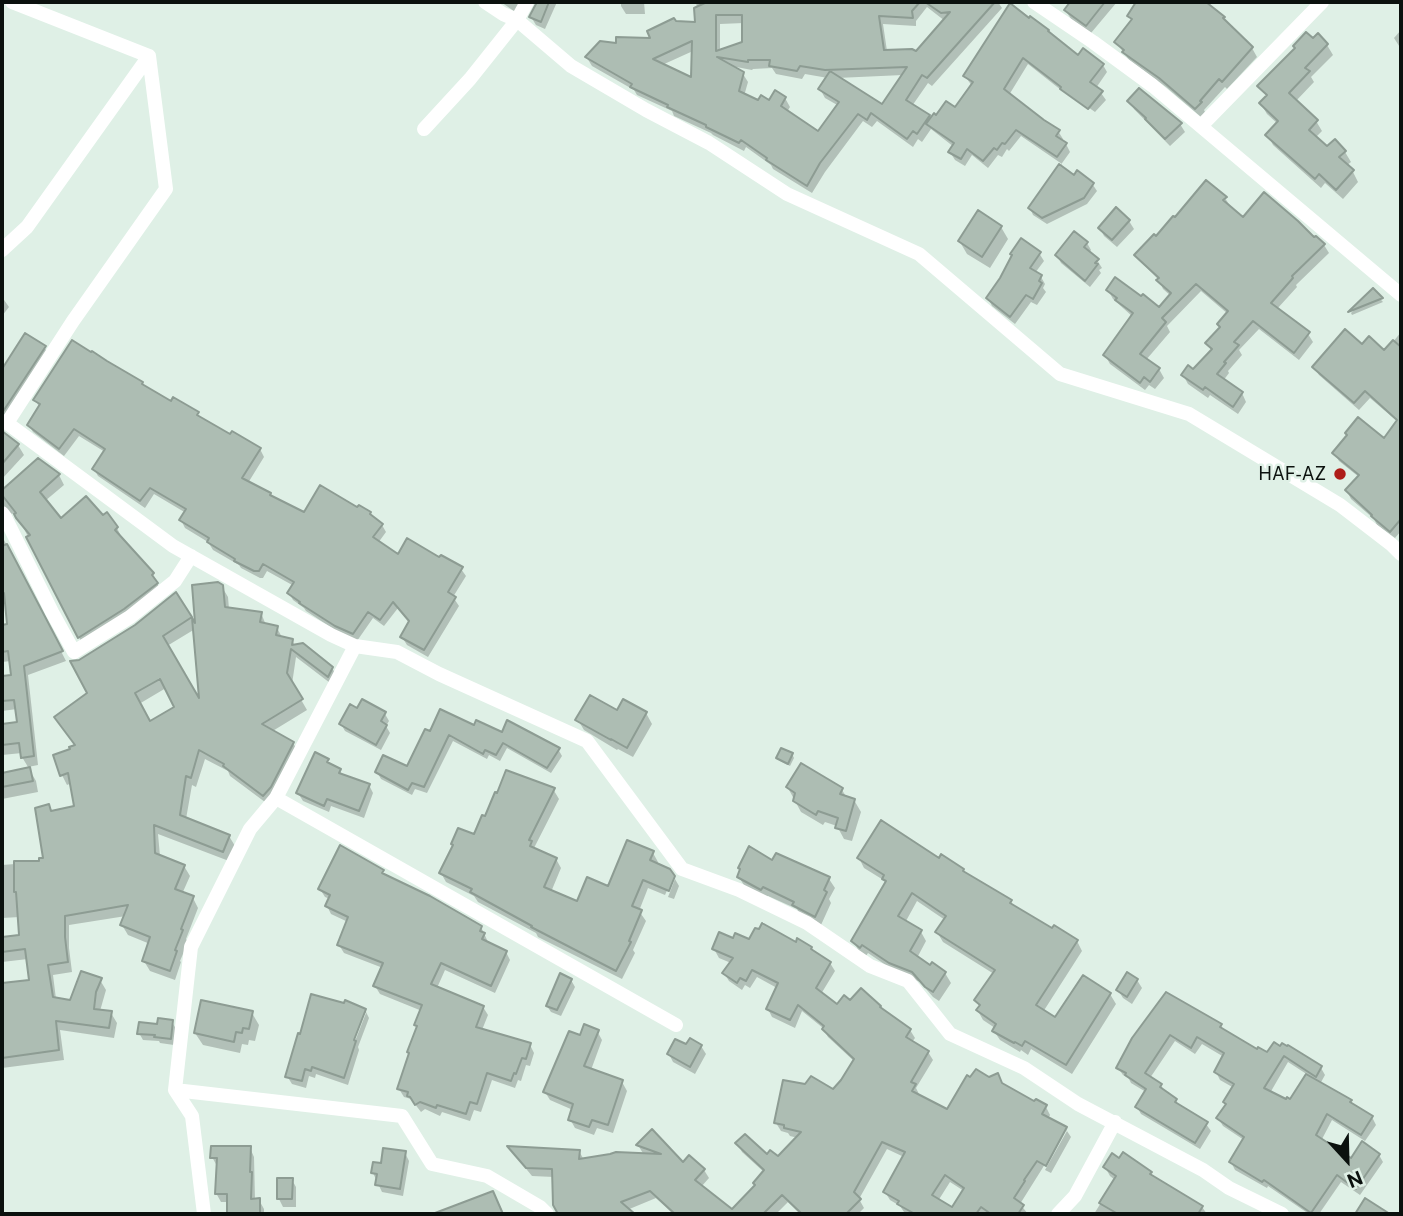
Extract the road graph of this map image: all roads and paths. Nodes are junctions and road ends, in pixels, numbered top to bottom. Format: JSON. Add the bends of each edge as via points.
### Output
{"nodes":[{"id":1,"x":12,"y":2,"type":"edge"},
{"id":2,"x":485,"y":2,"type":"edge"},
{"id":3,"x":527,"y":2,"type":"edge"},
{"id":4,"x":1034,"y":2,"type":"edge"},
{"id":5,"x":1322,"y":2,"type":"edge"},
{"id":6,"x":517,"y":20,"type":"junction"},
{"id":7,"x":149,"y":57,"type":"junction"},
{"id":8,"x":1201,"y":126,"type":"junction"},
{"id":9,"x":424,"y":129,"type":"dead end"},
{"id":10,"x":2,"y":250,"type":"edge"},
{"id":11,"x":1401,"y":295,"type":"edge"},
{"id":12,"x":2,"y":513,"type":"edge"},
{"id":13,"x":1398,"y":544,"type":"edge"},
{"id":14,"x":191,"y":556,"type":"junction"},
{"id":15,"x":355,"y":646,"type":"junction"},
{"id":16,"x":276,"y":799,"type":"junction"},
{"id":17,"x":676,"y":1025,"type":"dead end"},
{"id":18,"x":175,"y":1090,"type":"junction"},
{"id":19,"x":1115,"y":1122,"type":"junction"},
{"id":20,"x":204,"y":1214,"type":"edge"},
{"id":21,"x":547,"y":1214,"type":"edge"},
{"id":22,"x":1058,"y":1214,"type":"edge"},
{"id":23,"x":1282,"y":1214,"type":"edge"}],
"edges":[{"from":1,"to":7,"type":"street"},
{"from":2,"to":6,"type":"street"},
{"from":3,"to":6,"type":"street"},
{"from":4,"to":8,"type":"street"},
{"from":5,"to":8,"type":"street"},
{"from":6,"to":9,"type":"street"},
{"from":6,"to":13,"type":"street","via":[[571,66],[709,143],[787,194],[919,254],[1060,374],[1189,414]]},
{"from":7,"to":10,"type":"street","via":[[27,227]]},
{"from":7,"to":14,"type":"street","via":[[166,188],[6,423]]},
{"from":8,"to":11,"type":"street"},
{"from":12,"to":14,"type":"street","via":[[74,652],[130,617],[175,581]]},
{"from":14,"to":15,"type":"street"},
{"from":15,"to":16,"type":"street"},
{"from":15,"to":19,"type":"street","via":[[397,652],[587,741],[682,869],[740,890],[807,923],[870,966],[908,981],[950,1034],[1024,1068]]},
{"from":16,"to":17,"type":"street"},
{"from":16,"to":18,"type":"street","via":[[250,829],[191,947]]},
{"from":18,"to":20,"type":"street","via":[[192,1116]]},
{"from":18,"to":21,"type":"street","via":[[402,1116],[432,1164],[487,1176]]},
{"from":19,"to":22,"type":"street","via":[[1076,1196]]},
{"from":19,"to":23,"type":"street"}]}
